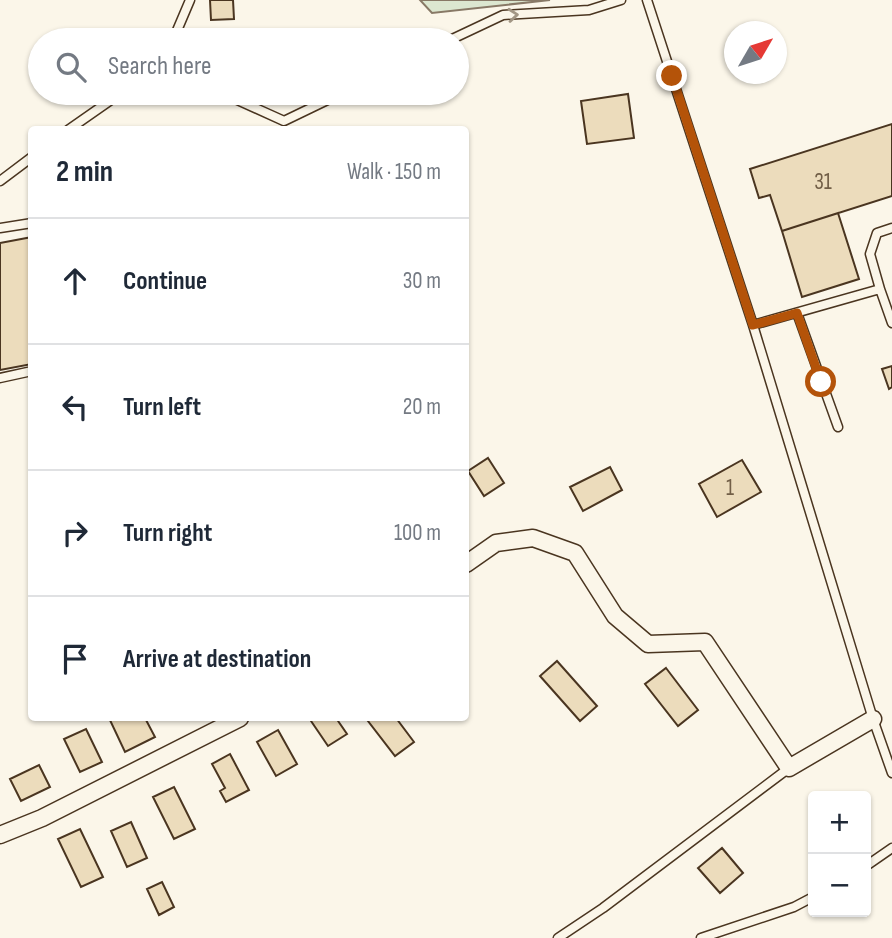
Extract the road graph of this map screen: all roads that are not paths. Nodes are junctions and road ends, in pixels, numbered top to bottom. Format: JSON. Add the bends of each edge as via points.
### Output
{"nodes":[{"id":1,"x":190,"y":0,"type":"edge"},
{"id":2,"x":621,"y":0,"type":"edge"},
{"id":3,"x":647,"y":0,"type":"edge"},
{"id":4,"x":178,"y":28,"type":"edge"},
{"id":5,"x":469,"y":31,"type":"edge"},
{"id":6,"x":104,"y":105,"type":"edge"},
{"id":7,"x":245,"y":105,"type":"edge"},
{"id":8,"x":320,"y":105,"type":"edge"},
{"id":9,"x":283,"y":125,"type":"edge"},
{"id":10,"x":74,"y":126,"type":"edge"},
{"id":11,"x":28,"y":160,"type":"edge"},
{"id":12,"x":0,"y":181,"type":"edge"},
{"id":13,"x":28,"y":224,"type":"edge"},
{"id":14,"x":0,"y":228,"type":"edge"},
{"id":15,"x":892,"y":228,"type":"edge"},
{"id":16,"x":880,"y":289,"type":"junction"},
{"id":17,"x":797,"y":313,"type":"junction"},
{"id":18,"x":892,"y":323,"type":"edge"},
{"id":19,"x":753,"y":325,"type":"junction"},
{"id":20,"x":28,"y":372,"type":"edge"},
{"id":21,"x":0,"y":378,"type":"edge"},
{"id":22,"x":838,"y":427,"type":"dead end"},
{"id":23,"x":469,"y":562,"type":"edge"},
{"id":24,"x":873,"y":719,"type":"junction"},
{"id":25,"x":234,"y":721,"type":"edge"},
{"id":26,"x":789,"y":768,"type":"junction"},
{"id":27,"x":892,"y":773,"type":"edge"},
{"id":28,"x":0,"y":835,"type":"edge"},
{"id":29,"x":892,"y":848,"type":"edge"},
{"id":30,"x":871,"y":863,"type":"edge"},
{"id":31,"x":808,"y":900,"type":"edge"},
{"id":32,"x":558,"y":938,"type":"edge"},
{"id":33,"x":701,"y":938,"type":"edge"}],
"edges":[{"from":1,"to":4,"type":"lane"},
{"from":5,"to":2,"type":"lane","one_way":true,"via":[[503,15],[589,10]]},
{"from":3,"to":19,"type":"lane"},
{"from":6,"to":10,"type":"lane"},
{"from":7,"to":9,"type":"lane"},
{"from":8,"to":9,"type":"lane"},
{"from":11,"to":12,"type":"lane"},
{"from":13,"to":14,"type":"lane"},
{"from":15,"to":16,"type":"lane","via":[[877,233],[870,254]]},
{"from":16,"to":17,"type":"lane"},
{"from":16,"to":18,"type":"lane"},
{"from":17,"to":19,"type":"lane"},
{"from":17,"to":22,"type":"lane"},
{"from":19,"to":24,"type":"lane"},
{"from":20,"to":21,"type":"lane"},
{"from":23,"to":26,"type":"street","via":[[496,543],[533,538],[575,553],[615,616],[648,644],[705,642]]},
{"from":24,"to":26,"type":"street"},
{"from":24,"to":27,"type":"lane"},
{"from":25,"to":28,"type":"street"},
{"from":26,"to":32,"type":"lane"},
{"from":29,"to":30,"type":"lane"},
{"from":31,"to":33,"type":"lane"}]}
